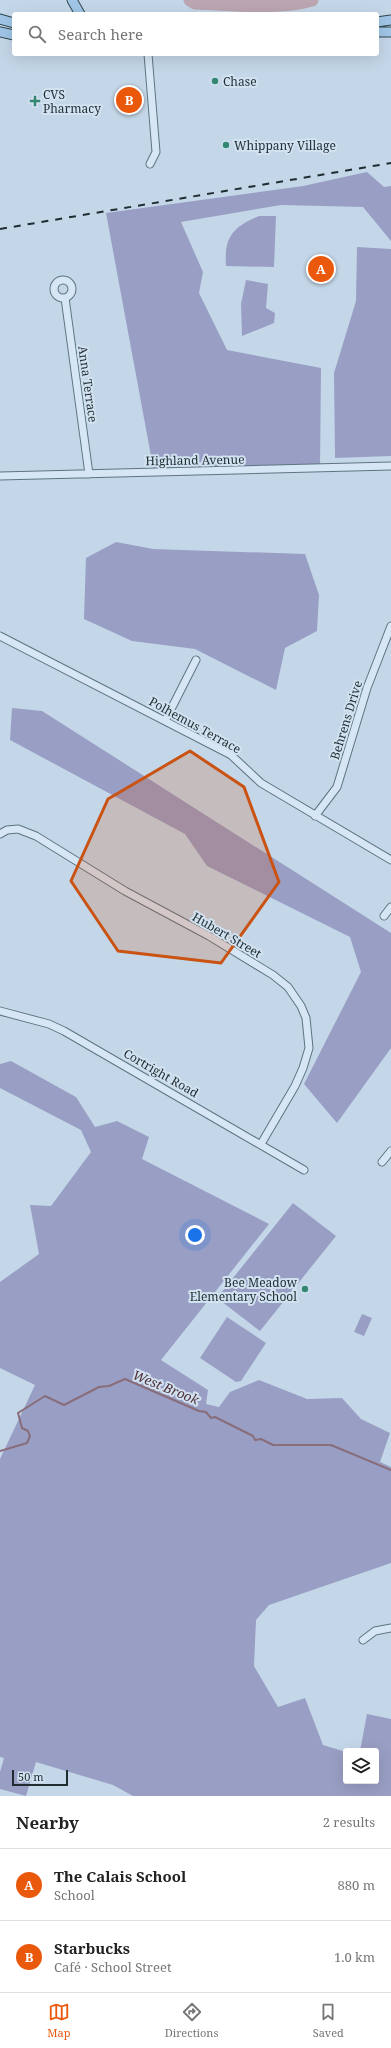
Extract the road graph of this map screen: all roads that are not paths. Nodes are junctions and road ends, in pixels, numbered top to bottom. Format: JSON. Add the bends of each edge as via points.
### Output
{"nodes":[{"id":1,"x":72,"y":0,"type":"edge"},
{"id":2,"x":79,"y":12,"type":"edge"},
{"id":3,"x":0,"y":19,"type":"edge"},
{"id":4,"x":391,"y":20,"type":"edge"},
{"id":5,"x":12,"y":22,"type":"edge"},
{"id":6,"x":379,"y":22,"type":"edge"},
{"id":7,"x":0,"y":32,"type":"edge"},
{"id":8,"x":379,"y":32,"type":"edge"},
{"id":9,"x":391,"y":32,"type":"edge"},
{"id":10,"x":12,"y":35,"type":"edge"},
{"id":11,"x":148,"y":56,"type":"edge"},
{"id":12,"x":150,"y":164,"type":"dead end"},
{"id":13,"x":65,"y":298,"type":"dead end"},
{"id":14,"x":391,"y":466,"type":"edge"},
{"id":15,"x":89,"y":474,"type":"junction"},
{"id":16,"x":0,"y":476,"type":"edge"},
{"id":17,"x":391,"y":626,"type":"edge"},
{"id":18,"x":0,"y":636,"type":"edge"},
{"id":19,"x":196,"y":660,"type":"dead end"},
{"id":20,"x":165,"y":721,"type":"junction"},
{"id":21,"x":315,"y":816,"type":"junction"},
{"id":22,"x":0,"y":834,"type":"edge"},
{"id":23,"x":391,"y":860,"type":"edge"},
{"id":24,"x":391,"y":907,"type":"edge"},
{"id":25,"x":384,"y":916,"type":"dead end"},
{"id":26,"x":0,"y":1011,"type":"edge"},
{"id":27,"x":261,"y":1144,"type":"junction"},
{"id":28,"x":391,"y":1151,"type":"edge"},
{"id":29,"x":382,"y":1162,"type":"dead end"},
{"id":30,"x":304,"y":1170,"type":"dead end"},
{"id":31,"x":391,"y":1628,"type":"edge"},
{"id":32,"x":363,"y":1640,"type":"dead end"}],
"edges":[{"from":1,"to":2,"type":"main road"},
{"from":3,"to":5,"type":"main road"},
{"from":4,"to":6,"type":"main road"},
{"from":7,"to":10,"type":"main road"},
{"from":8,"to":9,"type":"main road"},
{"from":11,"to":12,"type":"street","via":[[156,152]]},
{"from":13,"to":15,"type":"street","name":"Anna Terrace"},
{"from":14,"to":15,"type":"street","name":"Highland Avenue"},
{"from":15,"to":16,"type":"street","name":"Highland Avenue"},
{"from":17,"to":21,"type":"street","name":"Behrens Drive","via":[[367,688],[337,787]]},
{"from":18,"to":20,"type":"street","name":"Polhemus Terrace"},
{"from":19,"to":20,"type":"street"},
{"from":20,"to":21,"type":"street","name":"Polhemus Terrace","via":[[231,756],[261,783]]},
{"from":21,"to":23,"type":"street","name":"Polhemus Terrace"},
{"from":22,"to":27,"type":"street","name":"Hubert Street","via":[[18,829],[36,836],[125,891],[209,936],[288,987],[306,1018],[308,1048],[305,1063],[295,1086]]},
{"from":24,"to":25,"type":"street"},
{"from":26,"to":27,"type":"street","name":"Cortright Road","via":[[49,1024],[64,1031]]},
{"from":27,"to":30,"type":"street","name":"Cortright Road"},
{"from":28,"to":29,"type":"street"},
{"from":31,"to":32,"type":"street","via":[[375,1631]]}]}
